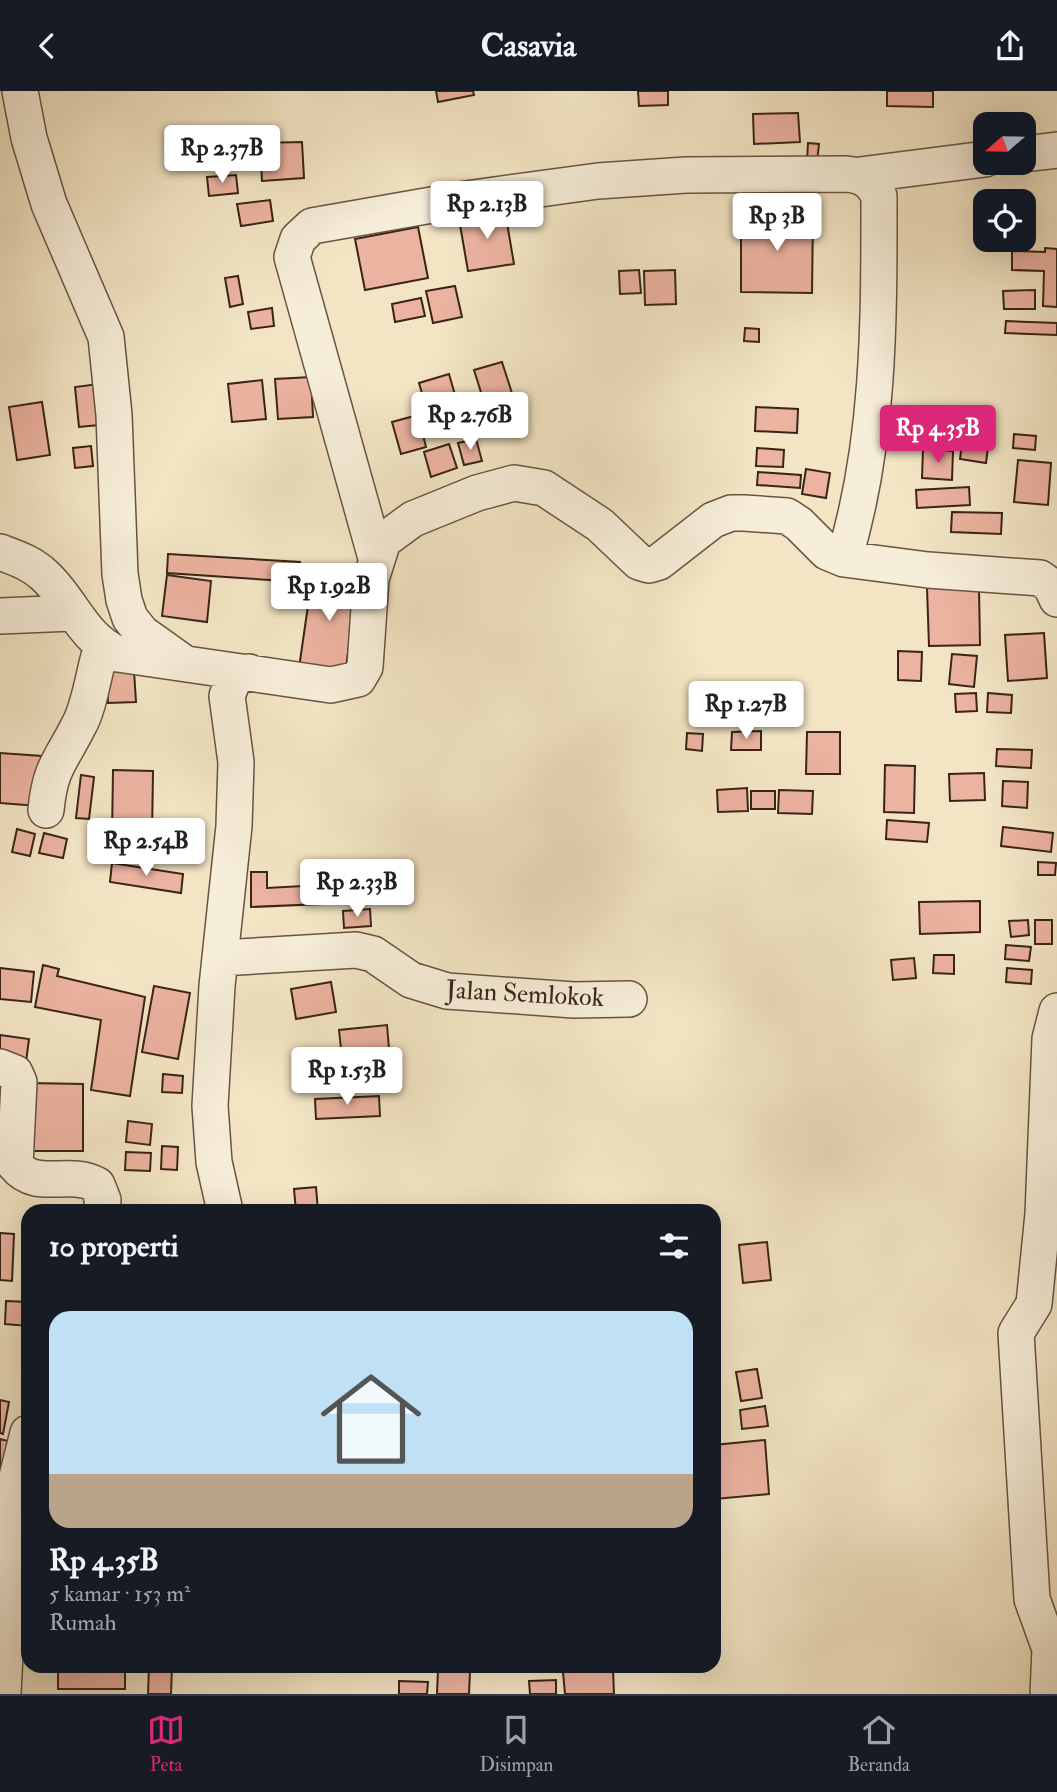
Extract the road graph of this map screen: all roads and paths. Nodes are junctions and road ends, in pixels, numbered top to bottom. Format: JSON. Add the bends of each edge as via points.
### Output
{"nodes":[{"id":1,"x":20,"y":91,"type":"edge"},
{"id":2,"x":1057,"y":150,"type":"edge"},
{"id":3,"x":1036,"y":153,"type":"edge"},
{"id":4,"x":973,"y":161,"type":"edge"},
{"id":5,"x":860,"y":175,"type":"junction"},
{"id":6,"x":0,"y":552,"type":"edge"},
{"id":7,"x":376,"y":558,"type":"junction"},
{"id":8,"x":844,"y":559,"type":"junction"},
{"id":9,"x":1056,"y":596,"type":"edge"},
{"id":10,"x":72,"y":613,"type":"junction"},
{"id":11,"x":0,"y":616,"type":"edge"},
{"id":12,"x":102,"y":646,"type":"junction"},
{"id":13,"x":184,"y":663,"type":"junction"},
{"id":14,"x":249,"y":672,"type":"junction"},
{"id":15,"x":46,"y":810,"type":"dead end"},
{"id":16,"x":220,"y":958,"type":"junction"},
{"id":17,"x":629,"y":999,"type":"dead end"},
{"id":18,"x":1057,"y":1011,"type":"edge"},
{"id":19,"x":0,"y":1067,"type":"edge"},
{"id":20,"x":102,"y":1204,"type":"edge"},
{"id":21,"x":224,"y":1204,"type":"edge"},
{"id":22,"x":21,"y":1461,"type":"edge"},
{"id":23,"x":4,"y":1694,"type":"edge"},
{"id":24,"x":1048,"y":1694,"type":"edge"}],
"edges":[{"from":1,"to":13,"type":"street","via":[[49,204],[106,337],[124,600],[142,633]]},
{"from":2,"to":3,"type":"street"},
{"from":4,"to":5,"type":"street"},
{"from":5,"to":7,"type":"street","via":[[686,175],[598,181],[361,216],[305,231],[292,257]]},
{"from":5,"to":8,"type":"street","via":[[879,196],[879,312],[867,458]]},
{"from":6,"to":10,"type":"street","via":[[29,563],[46,576]]},
{"from":7,"to":8,"type":"street","via":[[383,541],[413,519],[513,483],[544,488],[649,565],[713,520],[731,513],[787,516],[827,552]]},
{"from":7,"to":14,"type":"street","via":[[365,667],[358,679],[331,685]]},
{"from":8,"to":9,"type":"street","via":[[1040,578]]},
{"from":10,"to":11,"type":"street"},
{"from":10,"to":12,"type":"street"},
{"from":12,"to":13,"type":"street","via":[[145,660]]},
{"from":12,"to":15,"type":"street","via":[[80,724],[48,781]]},
{"from":13,"to":14,"type":"street"},
{"from":14,"to":16,"type":"street","via":[[234,678],[227,696],[236,783]]},
{"from":16,"to":17,"type":"street","name":"Jalan Semlokok","via":[[356,950],[373,954],[411,980],[447,991]]},
{"from":16,"to":21,"type":"street","via":[[210,1132]]},
{"from":18,"to":24,"type":"street","via":[[1050,1039],[1043,1214],[1034,1304],[1016,1333],[1032,1599],[1050,1649]]},
{"from":19,"to":20,"type":"street","via":[[15,1073],[19,1082],[16,1165],[23,1175],[45,1180],[83,1177],[97,1185]]},
{"from":22,"to":23,"type":"street","via":[[13,1493]]}]}
